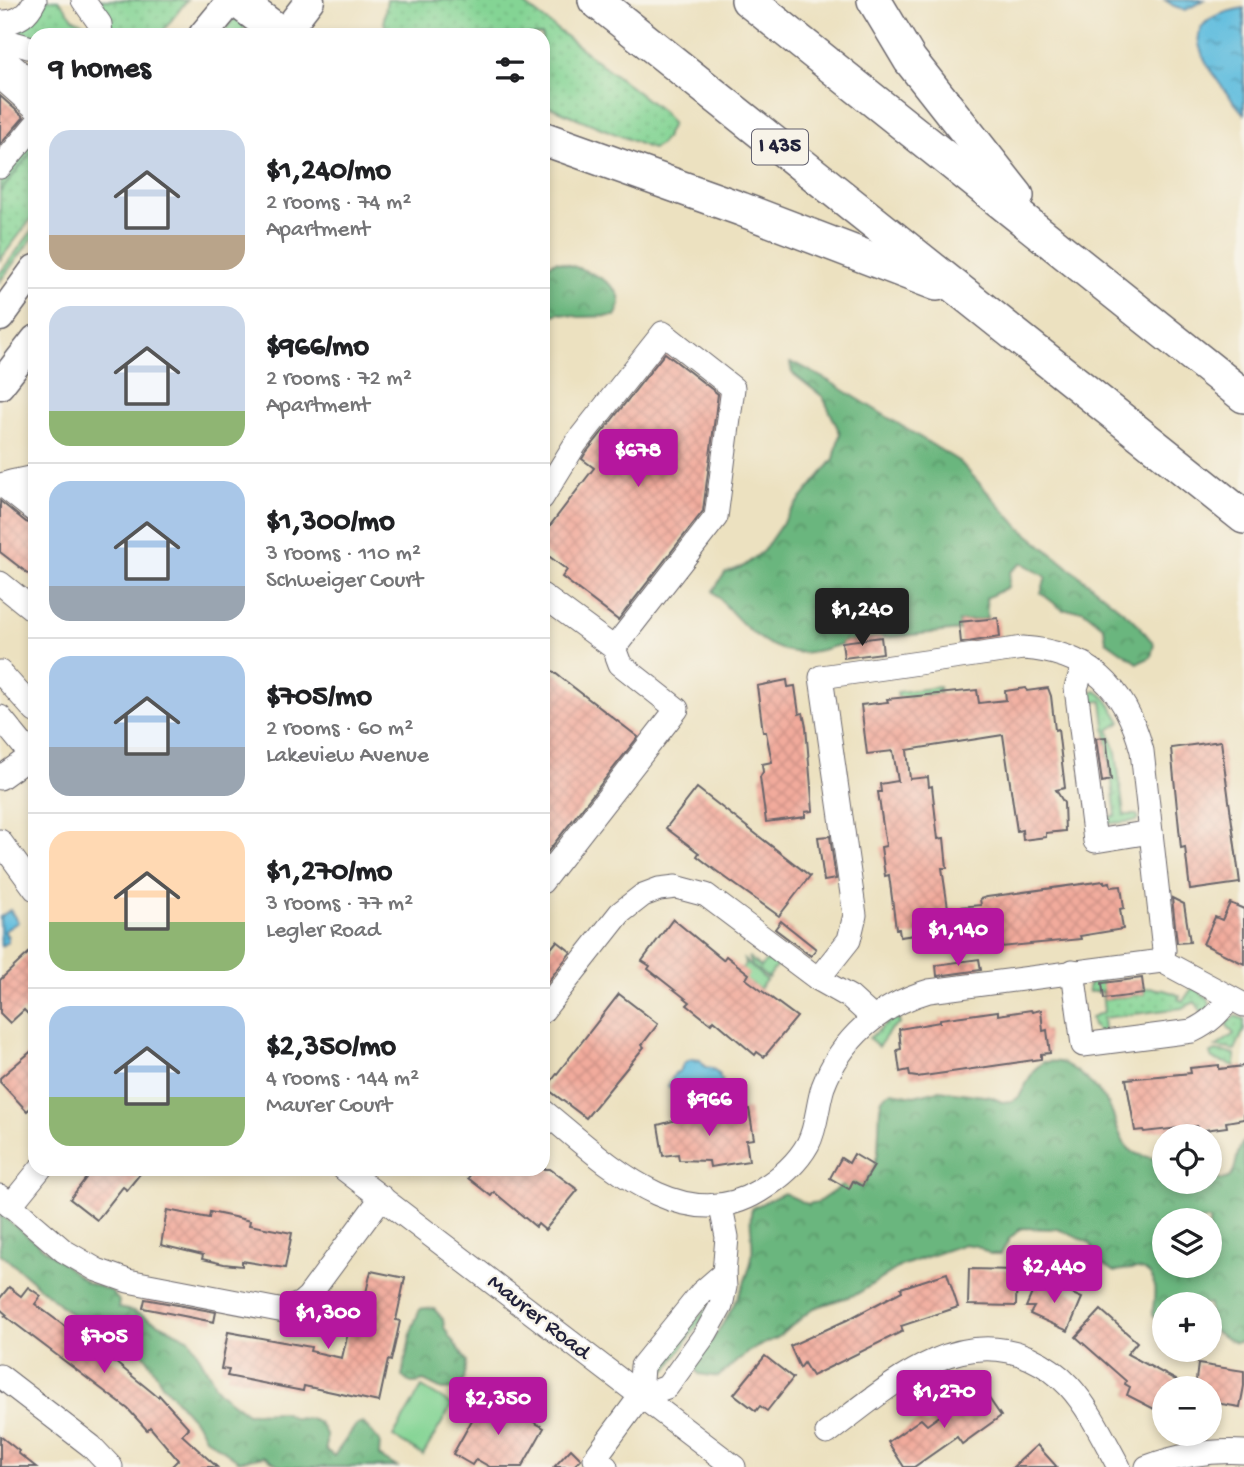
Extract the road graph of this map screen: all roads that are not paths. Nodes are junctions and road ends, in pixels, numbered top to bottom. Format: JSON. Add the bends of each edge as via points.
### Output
{"nodes":[{"id":1,"x":22,"y":0,"type":"edge"},
{"id":2,"x":35,"y":0,"type":"edge"},
{"id":3,"x":68,"y":0,"type":"edge"},
{"id":4,"x":234,"y":0,"type":"edge"},
{"id":5,"x":310,"y":0,"type":"edge"},
{"id":6,"x":595,"y":0,"type":"edge"},
{"id":7,"x":748,"y":0,"type":"edge"},
{"id":8,"x":874,"y":0,"type":"edge"},
{"id":9,"x":0,"y":3,"type":"edge"},
{"id":10,"x":93,"y":17,"type":"edge"},
{"id":11,"x":0,"y":22,"type":"edge"},
{"id":12,"x":209,"y":28,"type":"edge"},
{"id":13,"x":273,"y":28,"type":"edge"},
{"id":14,"x":288,"y":28,"type":"edge"},
{"id":15,"x":0,"y":39,"type":"edge"},
{"id":16,"x":28,"y":47,"type":"edge"},
{"id":17,"x":0,"y":54,"type":"edge"},
{"id":18,"x":28,"y":62,"type":"edge"},
{"id":19,"x":0,"y":78,"type":"edge"},
{"id":20,"x":28,"y":79,"type":"edge"},
{"id":21,"x":28,"y":102,"type":"edge"},
{"id":22,"x":28,"y":133,"type":"edge"},
{"id":23,"x":550,"y":141,"type":"edge"},
{"id":24,"x":0,"y":167,"type":"edge"},
{"id":25,"x":1053,"y":242,"type":"junction"},
{"id":26,"x":28,"y":279,"type":"edge"},
{"id":27,"x":965,"y":295,"type":"junction"},
{"id":28,"x":0,"y":317,"type":"edge"},
{"id":29,"x":28,"y":349,"type":"edge"},
{"id":30,"x":0,"y":385,"type":"edge"},
{"id":31,"x":1244,"y":396,"type":"edge"},
{"id":32,"x":28,"y":479,"type":"edge"},
{"id":33,"x":550,"y":485,"type":"edge"},
{"id":34,"x":1,"y":486,"type":"edge"},
{"id":35,"x":28,"y":506,"type":"edge"},
{"id":36,"x":1244,"y":517,"type":"edge"},
{"id":37,"x":0,"y":565,"type":"edge"},
{"id":38,"x":0,"y":583,"type":"edge"},
{"id":39,"x":28,"y":587,"type":"edge"},
{"id":40,"x":550,"y":601,"type":"edge"},
{"id":41,"x":28,"y":605,"type":"edge"},
{"id":42,"x":614,"y":648,"type":"junction"},
{"id":43,"x":1084,"y":664,"type":"junction"},
{"id":44,"x":0,"y":672,"type":"edge"},
{"id":45,"x":28,"y":703,"type":"edge"},
{"id":46,"x":0,"y":717,"type":"edge"},
{"id":47,"x":28,"y":743,"type":"edge"},
{"id":48,"x":28,"y":749,"type":"edge"},
{"id":49,"x":0,"y":778,"type":"edge"},
{"id":50,"x":1151,"y":832,"type":"junction"},
{"id":51,"x":0,"y":841,"type":"edge"},
{"id":52,"x":550,"y":872,"type":"edge"},
{"id":53,"x":28,"y":879,"type":"edge"},
{"id":54,"x":1162,"y":961,"type":"junction"},
{"id":55,"x":1073,"y":971,"type":"junction"},
{"id":56,"x":818,"y":979,"type":"junction"},
{"id":57,"x":1237,"y":1001,"type":"edge"},
{"id":58,"x":550,"y":1002,"type":"edge"},
{"id":59,"x":873,"y":1018,"type":"junction"},
{"id":60,"x":550,"y":1116,"type":"edge"},
{"id":61,"x":32,"y":1176,"type":"edge"},
{"id":62,"x":354,"y":1176,"type":"edge"},
{"id":63,"x":382,"y":1197,"type":"junction"},
{"id":64,"x":5,"y":1201,"type":"edge"},
{"id":65,"x":721,"y":1207,"type":"junction"},
{"id":66,"x":724,"y":1273,"type":"junction"},
{"id":67,"x":0,"y":1376,"type":"edge"},
{"id":68,"x":640,"y":1397,"type":"junction"},
{"id":69,"x":827,"y":1433,"type":"dead end"},
{"id":70,"x":1244,"y":1451,"type":"edge"},
{"id":71,"x":597,"y":1464,"type":"edge"},
{"id":72,"x":111,"y":1467,"type":"edge"},
{"id":73,"x":734,"y":1467,"type":"edge"},
{"id":74,"x":1119,"y":1467,"type":"edge"},
{"id":75,"x":1147,"y":1467,"type":"edge"}],
"edges":[{"from":1,"to":9,"type":"street","via":[[8,9]]},
{"from":2,"to":11,"type":"street","via":[[21,18]]},
{"from":3,"to":10,"type":"street","via":[[81,16]]},
{"from":4,"to":12,"type":"main road"},
{"from":4,"to":13,"type":"highway"},
{"from":5,"to":14,"type":"main road"},
{"from":6,"to":27,"type":"highway","number":"I 435"},
{"from":7,"to":25,"type":"highway"},
{"from":8,"to":25,"type":"highway","via":[[910,60]]},
{"from":15,"to":16,"type":"street"},
{"from":17,"to":18,"type":"street"},
{"from":17,"to":20,"type":"street"},
{"from":19,"to":21,"type":"street"},
{"from":22,"to":24,"type":"street"},
{"from":23,"to":27,"type":"highway"},
{"from":25,"to":31,"type":"highway"},
{"from":26,"to":28,"type":"main road"},
{"from":27,"to":36,"type":"highway","number":"I 435"},
{"from":29,"to":30,"type":"main road"},
{"from":32,"to":34,"type":"street"},
{"from":33,"to":42,"type":"street","via":[[576,443],[663,333],[733,388],[716,517]]},
{"from":34,"to":35,"type":"street"},
{"from":37,"to":39,"type":"street"},
{"from":38,"to":41,"type":"street"},
{"from":40,"to":42,"type":"street"},
{"from":42,"to":52,"type":"street","via":[[620,664],[677,709]]},
{"from":43,"to":50,"type":"street","via":[[1115,690],[1138,732]]},
{"from":43,"to":50,"type":"street","via":[[1076,688],[1095,841]]},
{"from":43,"to":56,"type":"street","via":[[1023,648],[821,677],[855,915],[849,940]]},
{"from":44,"to":45,"type":"street"},
{"from":46,"to":47,"type":"street"},
{"from":48,"to":49,"type":"street"},
{"from":50,"to":54,"type":"street"},
{"from":51,"to":53,"type":"street"},
{"from":54,"to":55,"type":"street"},
{"from":54,"to":57,"type":"street"},
{"from":55,"to":57,"type":"street","via":[[1083,1045],[1192,1031]]},
{"from":55,"to":59,"type":"street","via":[[929,991]]},
{"from":56,"to":58,"type":"street","via":[[706,895],[676,887],[643,895],[620,913]]},
{"from":56,"to":59,"type":"street"},
{"from":59,"to":65,"type":"street","via":[[850,1041],[832,1069],[813,1132],[797,1160],[745,1200]]},
{"from":60,"to":65,"type":"street","via":[[635,1184],[674,1201]]},
{"from":61,"to":64,"type":"street"},
{"from":62,"to":63,"type":"street","name":"Maurer Road"},
{"from":63,"to":64,"type":"street","via":[[308,1297],[284,1311],[128,1281],[97,1270],[64,1251]]},
{"from":63,"to":68,"type":"street","name":"Maurer Road"},
{"from":65,"to":66,"type":"street","via":[[727,1237]]},
{"from":66,"to":68,"type":"street","via":[[701,1293],[642,1366]]},
{"from":66,"to":68,"type":"street","via":[[721,1306],[706,1333],[667,1387]]},
{"from":67,"to":72,"type":"street","via":[[91,1446]]},
{"from":68,"to":71,"type":"street"},
{"from":68,"to":73,"type":"street","name":"Maurer Road"},
{"from":69,"to":74,"type":"street","via":[[932,1361],[971,1349],[1003,1349],[1037,1361],[1067,1383]]},
{"from":70,"to":75,"type":"street","via":[[1188,1454]]}]}
